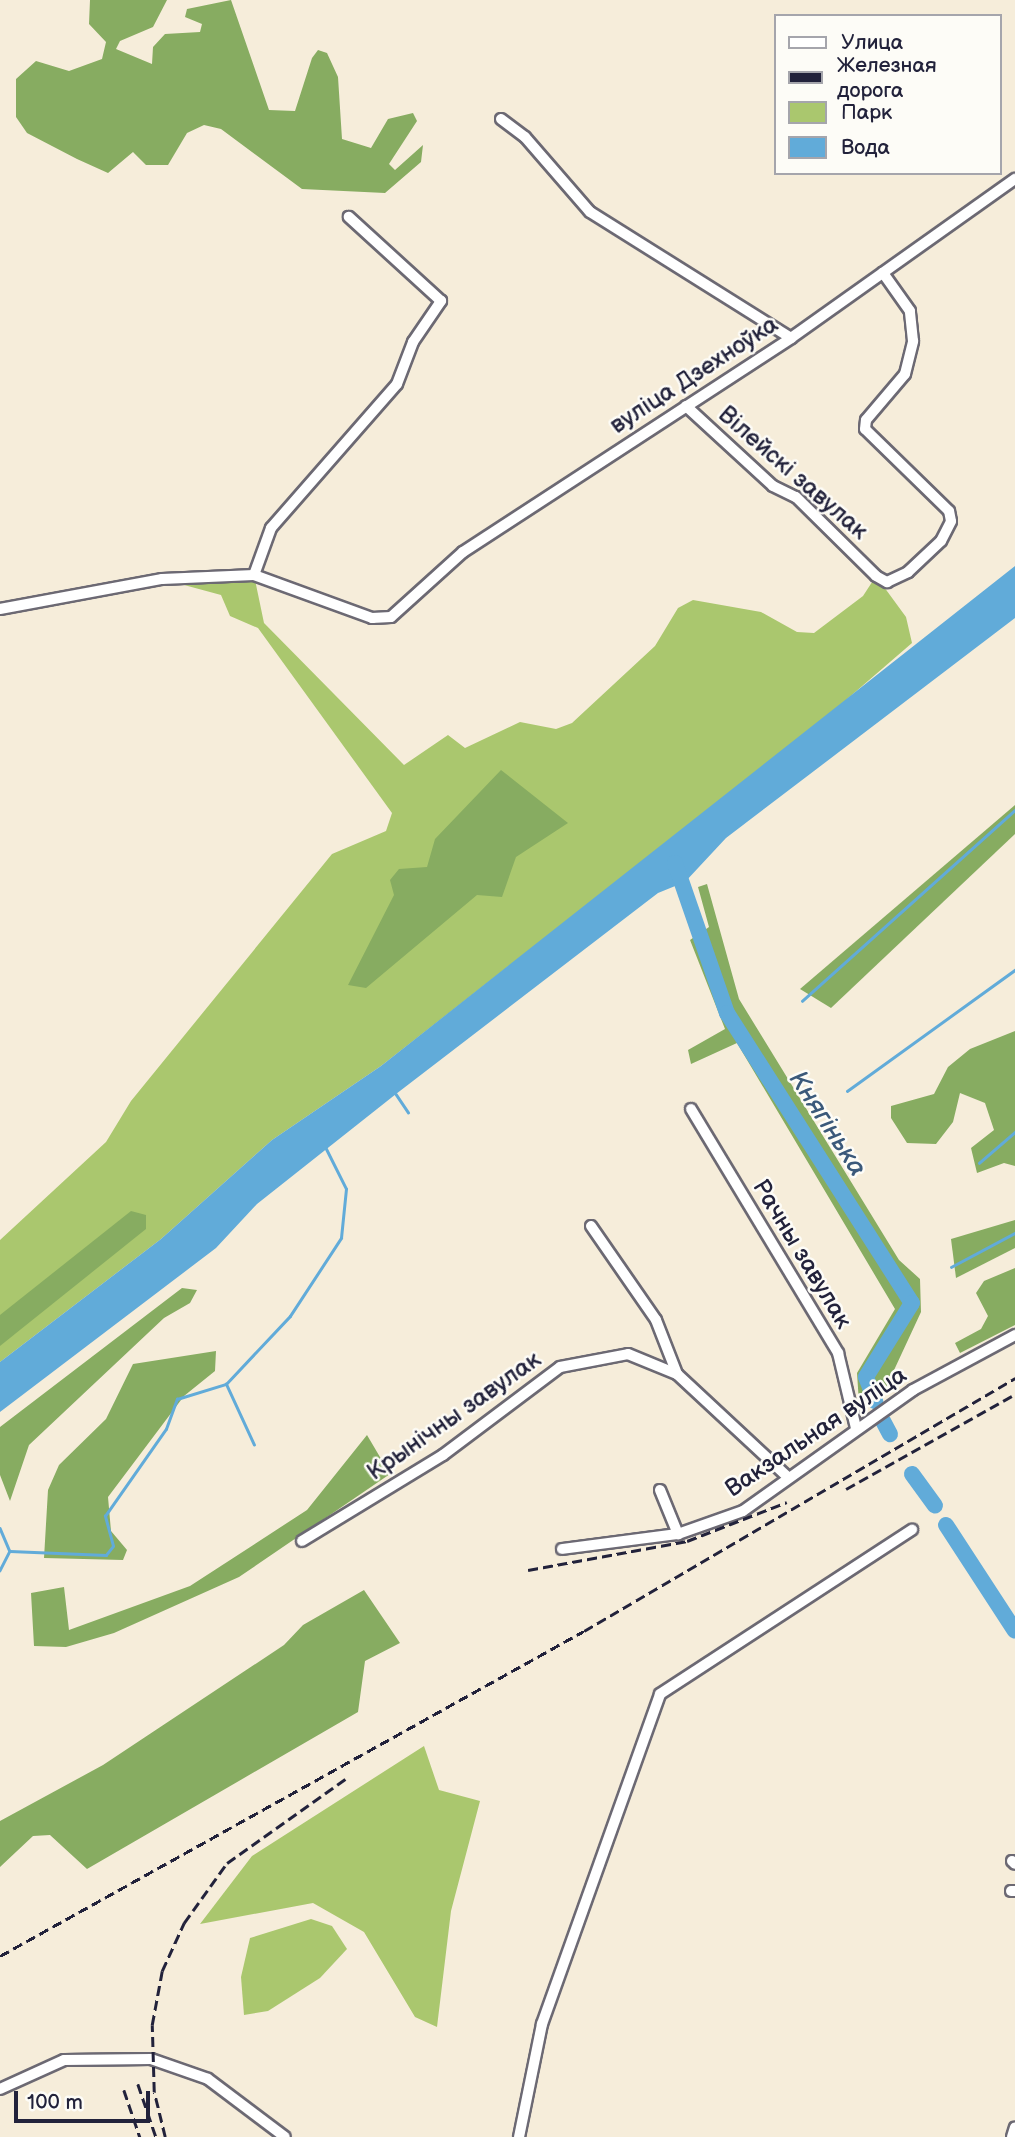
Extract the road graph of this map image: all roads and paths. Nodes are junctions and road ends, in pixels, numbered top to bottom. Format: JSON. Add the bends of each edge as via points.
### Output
{"nodes":[{"id":1,"x":501,"y":118,"type":"dead end"},
{"id":2,"x":1015,"y":179,"type":"edge"},
{"id":3,"x":349,"y":217,"type":"dead end"},
{"id":4,"x":883,"y":273,"type":"junction"},
{"id":5,"x":791,"y":338,"type":"junction"},
{"id":6,"x":686,"y":406,"type":"junction"},
{"id":7,"x":254,"y":575,"type":"junction"},
{"id":8,"x":0,"y":609,"type":"edge"},
{"id":9,"x":691,"y":1109,"type":"dead end"},
{"id":10,"x":591,"y":1226,"type":"dead end"},
{"id":11,"x":1015,"y":1335,"type":"edge"},
{"id":12,"x":677,"y":1374,"type":"junction"},
{"id":13,"x":856,"y":1428,"type":"junction"},
{"id":14,"x":788,"y":1477,"type":"junction"},
{"id":15,"x":660,"y":1490,"type":"dead end"},
{"id":16,"x":912,"y":1530,"type":"dead end"},
{"id":17,"x":678,"y":1534,"type":"junction"},
{"id":18,"x":302,"y":1541,"type":"dead end"},
{"id":19,"x":562,"y":1549,"type":"dead end"},
{"id":20,"x":0,"y":2089,"type":"edge"},
{"id":21,"x":1015,"y":2127,"type":"edge"},
{"id":22,"x":285,"y":2137,"type":"edge"},
{"id":23,"x":519,"y":2137,"type":"edge"},
{"id":24,"x":1012,"y":2137,"type":"edge"}],
"edges":[{"from":1,"to":5,"type":"street","via":[[525,137],[590,212]]},
{"from":2,"to":4,"type":"street","name":"вуліца Дзехноўка"},
{"from":3,"to":7,"type":"street","via":[[441,301],[413,342],[397,384],[271,528]]},
{"from":4,"to":5,"type":"street","name":"вуліца Дзехноўка"},
{"from":4,"to":6,"type":"street","name":"Вілейскі завулак","via":[[911,311],[913,341],[905,374],[866,420],[865,429],[949,511],[951,520],[941,541],[908,572],[887,582],[876,576],[796,497],[773,486]]},
{"from":5,"to":6,"type":"street","name":"вуліца Дзехноўка"},
{"from":6,"to":7,"type":"street","name":"вуліца Дзехноўка","via":[[463,552],[399,611],[372,618]]},
{"from":7,"to":8,"type":"street","via":[[162,579]]},
{"from":9,"to":13,"type":"street","name":"Рачны завулак","via":[[838,1353]]},
{"from":10,"to":12,"type":"street","via":[[656,1320]]},
{"from":11,"to":13,"type":"street","name":"Вакзальная вуліца"},
{"from":12,"to":14,"type":"street"},
{"from":12,"to":18,"type":"street","name":"Крынічны завулак","via":[[628,1354],[560,1367],[443,1455]]},
{"from":13,"to":14,"type":"street","name":"Вакзальная вуліца"},
{"from":14,"to":17,"type":"street","name":"Вакзальная вуліца","via":[[743,1511]]},
{"from":15,"to":17,"type":"street"},
{"from":16,"to":23,"type":"street","via":[[660,1694],[542,2024]]},
{"from":17,"to":19,"type":"street","name":"Вакзальная вуліца"},
{"from":20,"to":22,"type":"street","via":[[50,2063],[104,2056],[170,2063],[208,2079]]},
{"from":21,"to":24,"type":"street"}]}
